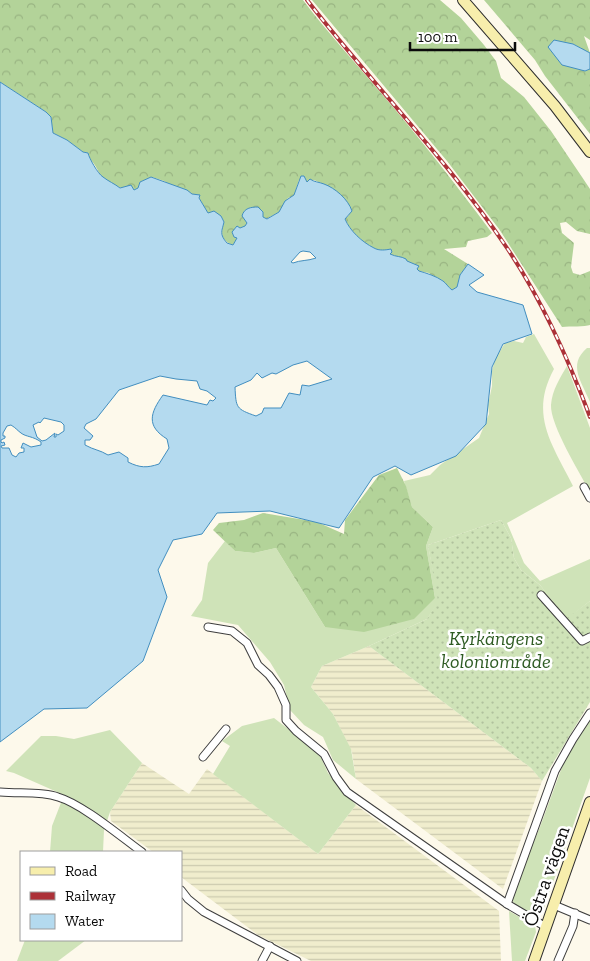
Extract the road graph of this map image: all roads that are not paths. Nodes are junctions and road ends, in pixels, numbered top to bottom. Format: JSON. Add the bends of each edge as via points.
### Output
{"nodes":[{"id":1,"x":463,"y":0,"type":"edge"},
{"id":2,"x":590,"y":152,"type":"edge"},
{"id":3,"x":584,"y":487,"type":"dead end"},
{"id":4,"x":590,"y":498,"type":"edge"},
{"id":5,"x":542,"y":596,"type":"dead end"},
{"id":6,"x":208,"y":627,"type":"dead end"},
{"id":7,"x":590,"y":637,"type":"edge"},
{"id":8,"x":590,"y":712,"type":"edge"},
{"id":9,"x":226,"y":729,"type":"dead end"},
{"id":10,"x":203,"y":757,"type":"dead end"},
{"id":11,"x":0,"y":792,"type":"edge"},
{"id":12,"x":590,"y":802,"type":"edge"},
{"id":13,"x":141,"y":851,"type":"edge"},
{"id":14,"x":182,"y":891,"type":"edge"},
{"id":15,"x":507,"y":904,"type":"junction"},
{"id":16,"x":554,"y":905,"type":"junction"},
{"id":17,"x":575,"y":913,"type":"junction"},
{"id":18,"x":590,"y":920,"type":"edge"},
{"id":19,"x":546,"y":927,"type":"junction"},
{"id":20,"x":270,"y":946,"type":"junction"},
{"id":21,"x":262,"y":961,"type":"edge"},
{"id":22,"x":297,"y":961,"type":"edge"},
{"id":23,"x":534,"y":961,"type":"edge"},
{"id":24,"x":558,"y":961,"type":"edge"}],
"edges":[{"from":1,"to":2,"type":"street"},
{"from":3,"to":4,"type":"street"},
{"from":5,"to":7,"type":"street","via":[[582,641]]},
{"from":6,"to":15,"type":"street","via":[[232,631],[247,643],[258,665],[278,687],[286,705],[286,720],[324,754],[347,792]]},
{"from":8,"to":15,"type":"street","via":[[555,771]]},
{"from":9,"to":10,"type":"street"},
{"from":11,"to":13,"type":"street","via":[[43,794],[66,800]]},
{"from":12,"to":16,"type":"street","name":"Östra vägen"},
{"from":14,"to":20,"type":"street","via":[[204,912]]},
{"from":15,"to":19,"type":"street"},
{"from":16,"to":17,"type":"street"},
{"from":16,"to":19,"type":"street","name":"Östra vägen"},
{"from":17,"to":18,"type":"street"},
{"from":17,"to":24,"type":"street"},
{"from":19,"to":23,"type":"street","name":"Östra vägen"},
{"from":20,"to":21,"type":"street"},
{"from":20,"to":22,"type":"street"}]}
